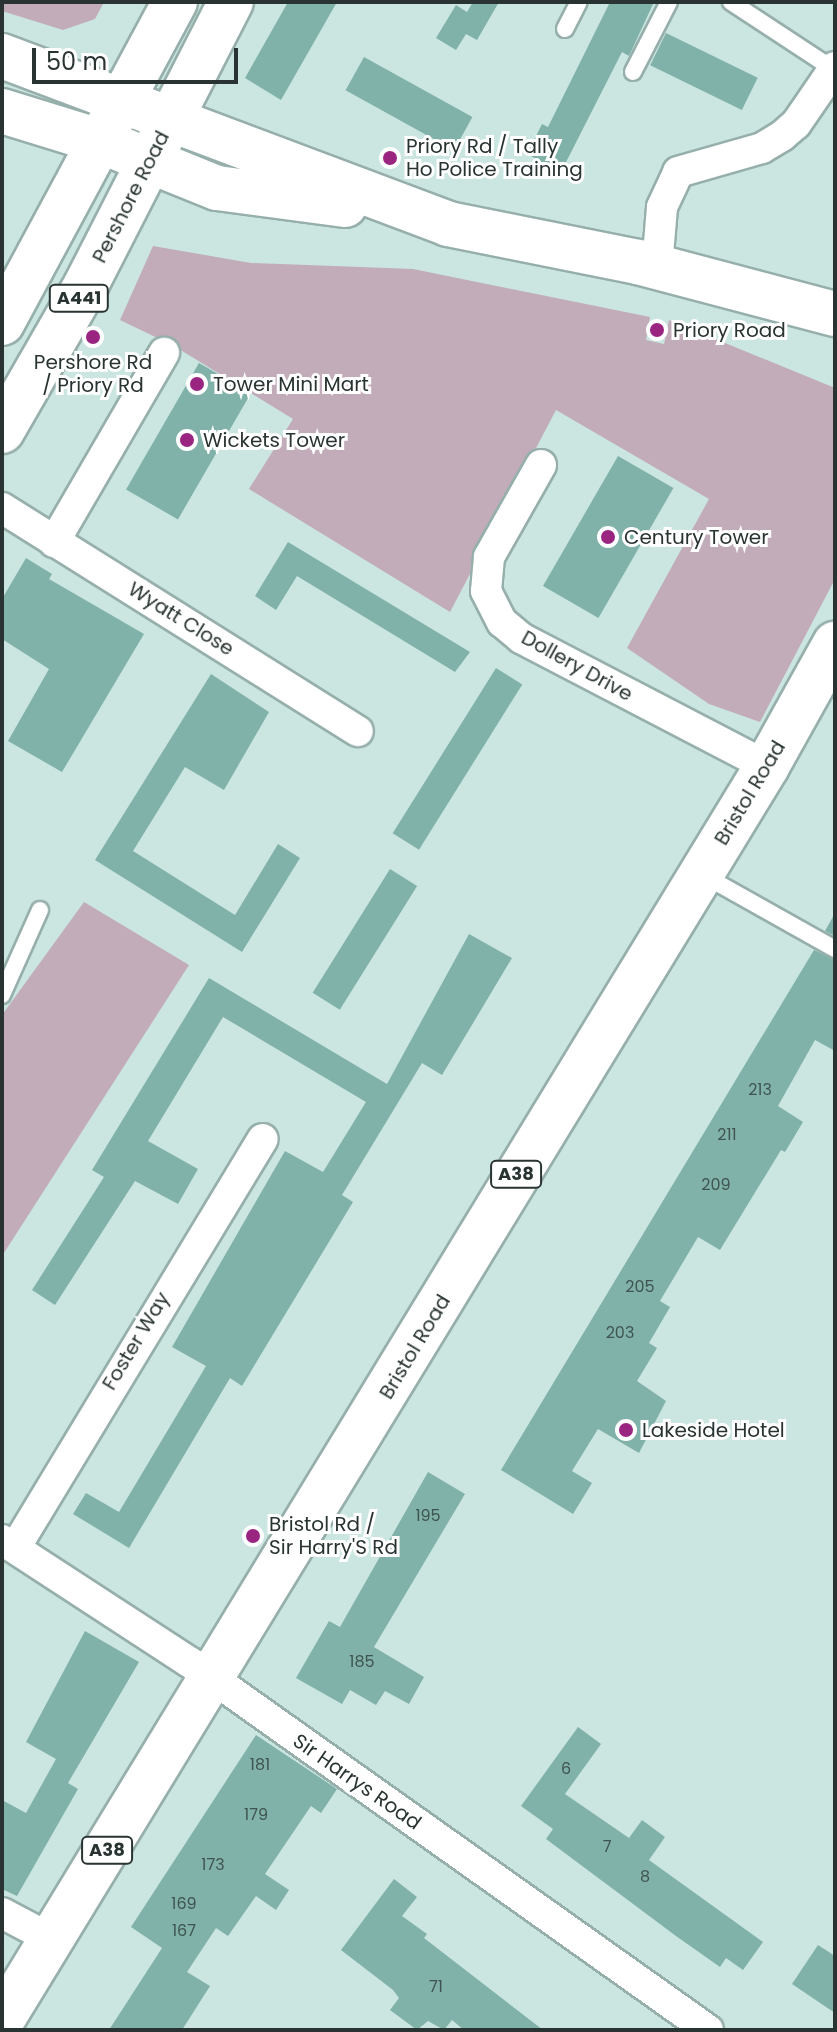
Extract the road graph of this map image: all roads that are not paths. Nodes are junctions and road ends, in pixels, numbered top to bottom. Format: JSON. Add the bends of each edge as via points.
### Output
{"nodes":[{"id":1,"x":175,"y":2,"type":"edge"},
{"id":2,"x":231,"y":2,"type":"edge"},
{"id":3,"x":579,"y":2,"type":"edge"},
{"id":4,"x":669,"y":2,"type":"edge"},
{"id":5,"x":731,"y":2,"type":"edge"},
{"id":6,"x":565,"y":29,"type":"dead end"},
{"id":7,"x":2,"y":56,"type":"edge"},
{"id":8,"x":834,"y":68,"type":"edge"},
{"id":9,"x":633,"y":72,"type":"dead end"},
{"id":10,"x":123,"y":100,"type":"junction"},
{"id":11,"x":2,"y":111,"type":"edge"},
{"id":12,"x":172,"y":118,"type":"junction"},
{"id":13,"x":103,"y":142,"type":"junction"},
{"id":14,"x":150,"y":163,"type":"junction"},
{"id":15,"x":423,"y":215,"type":"junction"},
{"id":16,"x":657,"y":267,"type":"junction"},
{"id":17,"x":835,"y":314,"type":"edge"},
{"id":18,"x":2,"y":323,"type":"edge"},
{"id":19,"x":164,"y":353,"type":"dead end"},
{"id":20,"x":2,"y":431,"type":"edge"},
{"id":21,"x":541,"y":465,"type":"dead end"},
{"id":22,"x":2,"y":508,"type":"edge"},
{"id":23,"x":54,"y":542,"type":"junction"},
{"id":24,"x":831,"y":656,"type":"edge"},
{"id":25,"x":358,"y":731,"type":"dead end"},
{"id":26,"x":767,"y":766,"type":"junction"},
{"id":27,"x":701,"y":874,"type":"junction"},
{"id":28,"x":40,"y":910,"type":"dead end"},
{"id":29,"x":835,"y":949,"type":"edge"},
{"id":30,"x":2,"y":995,"type":"edge"},
{"id":31,"x":263,"y":1139,"type":"dead end"},
{"id":32,"x":8,"y":1544,"type":"edge"},
{"id":33,"x":194,"y":1666,"type":"junction"},
{"id":34,"x":2,"y":1913,"type":"edge"},
{"id":35,"x":51,"y":1939,"type":"junction"},
{"id":36,"x":2,"y":2020,"type":"edge"},
{"id":37,"x":708,"y":2030,"type":"edge"}],
"edges":[{"from":1,"to":10,"type":"main road","number":"A441"},
{"from":2,"to":12,"type":"main road","name":"Pershore Road","number":"A441"},
{"from":3,"to":6,"type":"lane"},
{"from":4,"to":9,"type":"lane"},
{"from":5,"to":8,"type":"lane"},
{"from":7,"to":10,"type":"main road"},
{"from":8,"to":16,"type":"street","via":[[782,136],[762,148],[678,172],[662,207]]},
{"from":10,"to":12,"type":"main road"},
{"from":10,"to":13,"type":"main road","number":"A441"},
{"from":11,"to":13,"type":"main road"},
{"from":12,"to":14,"type":"main road","name":"Pershore Road","number":"A441"},
{"from":12,"to":15,"type":"main road"},
{"from":13,"to":14,"type":"main road"},
{"from":13,"to":18,"type":"main road","number":"A441"},
{"from":14,"to":15,"type":"main road","via":[[217,188]]},
{"from":14,"to":20,"type":"main road","name":"Pershore Road","number":"A441"},
{"from":15,"to":16,"type":"main road"},
{"from":16,"to":17,"type":"main road"},
{"from":19,"to":23,"type":"street"},
{"from":21,"to":26,"type":"street","name":"Dollery Drive","via":[[489,557],[486,591],[502,622],[521,638]]},
{"from":22,"to":23,"type":"street","name":"Wyatt Close"},
{"from":23,"to":25,"type":"street","name":"Wyatt Close"},
{"from":24,"to":26,"type":"main road","name":"Bristol Road","number":"A38"},
{"from":26,"to":27,"type":"main road","name":"Bristol Road","number":"A38"},
{"from":27,"to":29,"type":"lane"},
{"from":27,"to":33,"type":"main road","name":"Bristol Road","number":"A38"},
{"from":28,"to":30,"type":"lane"},
{"from":31,"to":32,"type":"street","name":"Foster Way"},
{"from":32,"to":33,"type":"street","name":"Sir Harrys Road"},
{"from":33,"to":35,"type":"main road","name":"Bristol Road","number":"A38"},
{"from":33,"to":37,"type":"street","name":"Sir Harrys Road"},
{"from":34,"to":35,"type":"street"},
{"from":35,"to":36,"type":"main road","name":"Bristol Road","number":"A38"}]}
